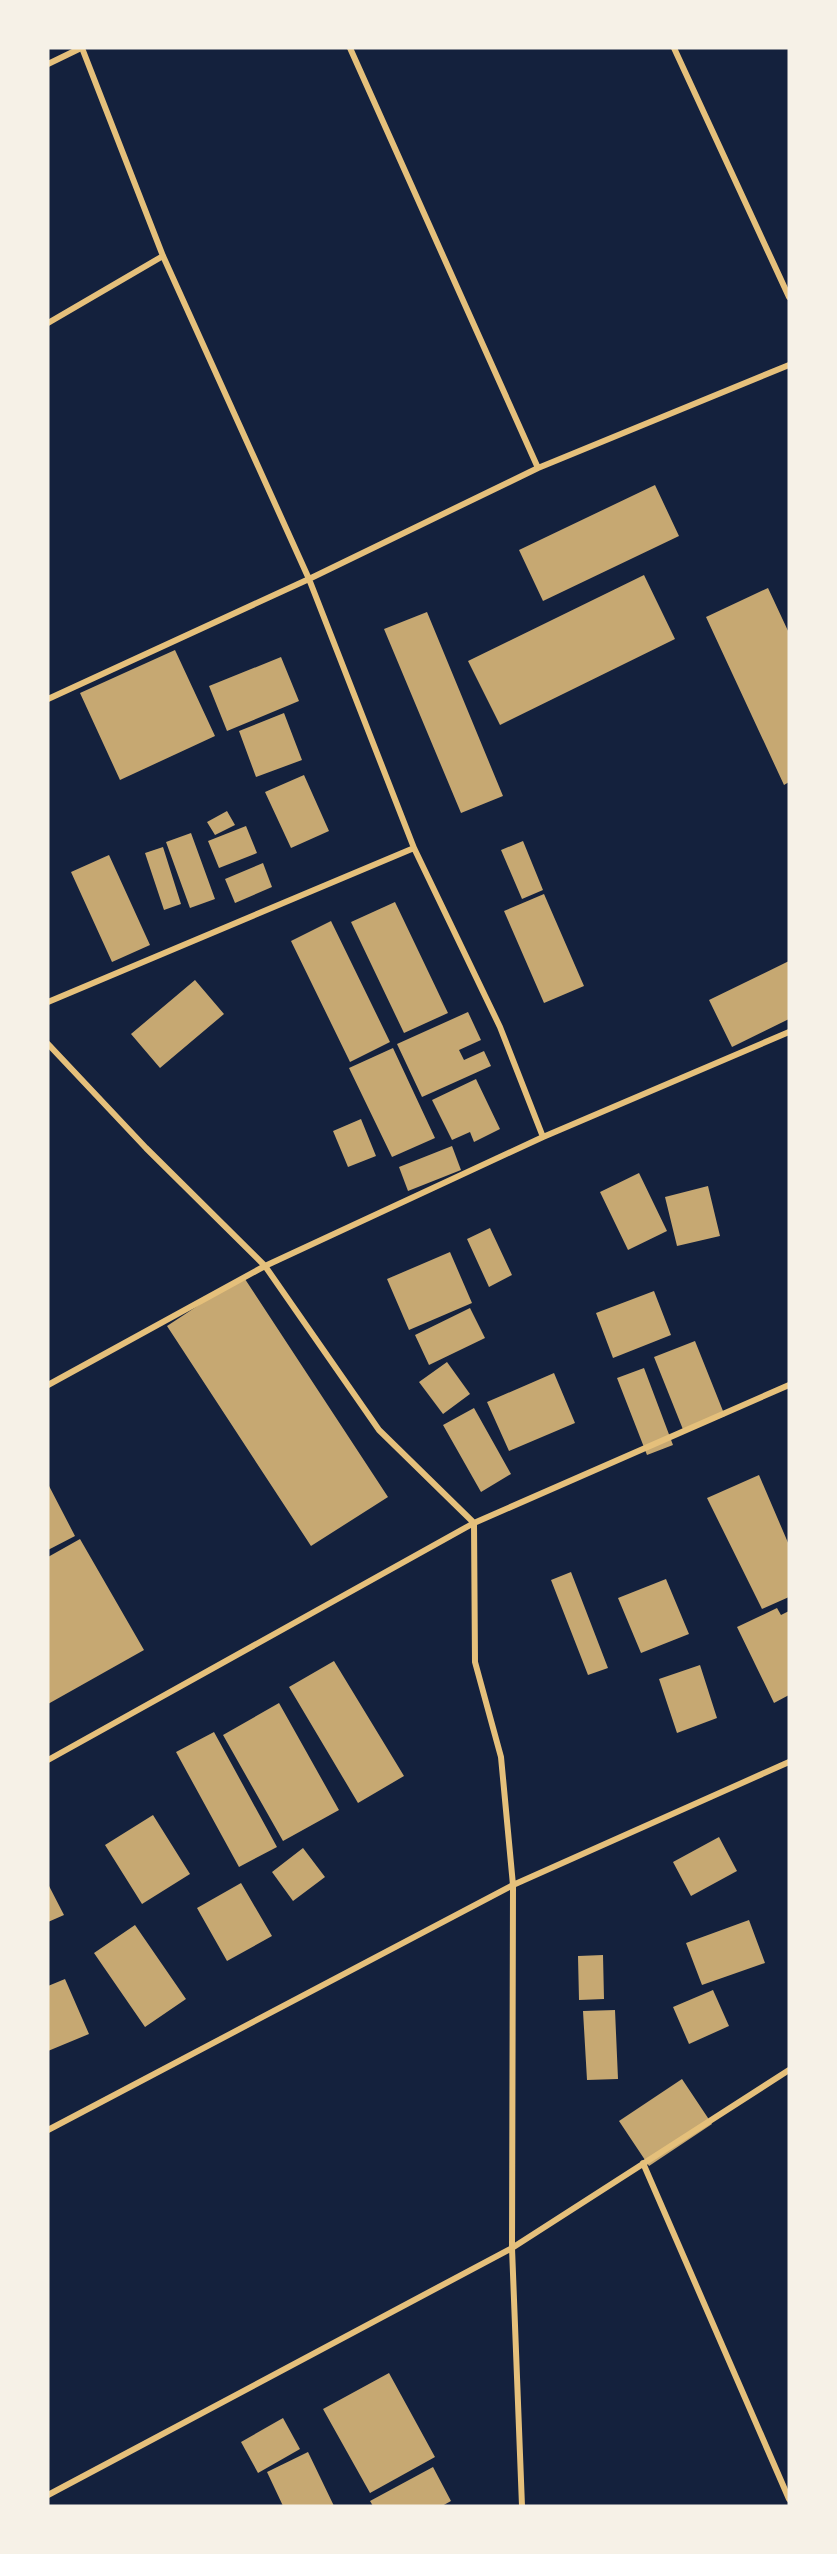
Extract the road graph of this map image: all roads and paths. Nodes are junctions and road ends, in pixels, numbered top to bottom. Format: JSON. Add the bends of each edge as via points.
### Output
{"nodes":[{"id":1,"x":81,"y":48,"type":"edge"},
{"id":2,"x":350,"y":48,"type":"edge"},
{"id":3,"x":674,"y":48,"type":"edge"},
{"id":4,"x":48,"y":64,"type":"edge"},
{"id":5,"x":163,"y":256,"type":"junction"},
{"id":6,"x":789,"y":297,"type":"edge"},
{"id":7,"x":48,"y":323,"type":"edge"},
{"id":8,"x":789,"y":365,"type":"edge"},
{"id":9,"x":538,"y":468,"type":"junction"},
{"id":10,"x":309,"y":579,"type":"junction"},
{"id":11,"x":48,"y":699,"type":"edge"},
{"id":12,"x":414,"y":848,"type":"junction"},
{"id":13,"x":48,"y":1002,"type":"edge"},
{"id":14,"x":789,"y":1032,"type":"edge"},
{"id":15,"x":48,"y":1044,"type":"edge"},
{"id":16,"x":543,"y":1137,"type":"junction"},
{"id":17,"x":264,"y":1266,"type":"junction"},
{"id":18,"x":48,"y":1385,"type":"edge"},
{"id":19,"x":789,"y":1385,"type":"edge"},
{"id":20,"x":474,"y":1523,"type":"junction"},
{"id":21,"x":48,"y":1761,"type":"edge"},
{"id":22,"x":789,"y":1762,"type":"edge"},
{"id":23,"x":513,"y":1885,"type":"junction"},
{"id":24,"x":789,"y":2070,"type":"edge"},
{"id":25,"x":48,"y":2130,"type":"edge"},
{"id":26,"x":643,"y":2163,"type":"junction"},
{"id":27,"x":512,"y":2248,"type":"junction"},
{"id":28,"x":48,"y":2495,"type":"edge"},
{"id":29,"x":789,"y":2499,"type":"edge"},
{"id":30,"x":522,"y":2506,"type":"edge"}],
"edges":[{"from":1,"to":4,"type":"street"},
{"from":1,"to":5,"type":"street"},
{"from":2,"to":9,"type":"street"},
{"from":3,"to":6,"type":"street"},
{"from":5,"to":7,"type":"street"},
{"from":5,"to":10,"type":"street"},
{"from":8,"to":9,"type":"street"},
{"from":9,"to":10,"type":"street"},
{"from":10,"to":11,"type":"street"},
{"from":10,"to":12,"type":"street"},
{"from":12,"to":13,"type":"street"},
{"from":12,"to":16,"type":"street","via":[[500,1027]]},
{"from":14,"to":16,"type":"street"},
{"from":15,"to":17,"type":"street"},
{"from":16,"to":17,"type":"street"},
{"from":17,"to":18,"type":"street"},
{"from":17,"to":20,"type":"street","via":[[379,1430]]},
{"from":19,"to":20,"type":"street"},
{"from":20,"to":21,"type":"street"},
{"from":20,"to":23,"type":"street","via":[[475,1662],[501,1757]]},
{"from":22,"to":23,"type":"street"},
{"from":23,"to":25,"type":"street"},
{"from":23,"to":27,"type":"street"},
{"from":24,"to":26,"type":"street"},
{"from":26,"to":27,"type":"street"},
{"from":26,"to":29,"type":"street"},
{"from":27,"to":28,"type":"street"},
{"from":27,"to":30,"type":"street"}]}
